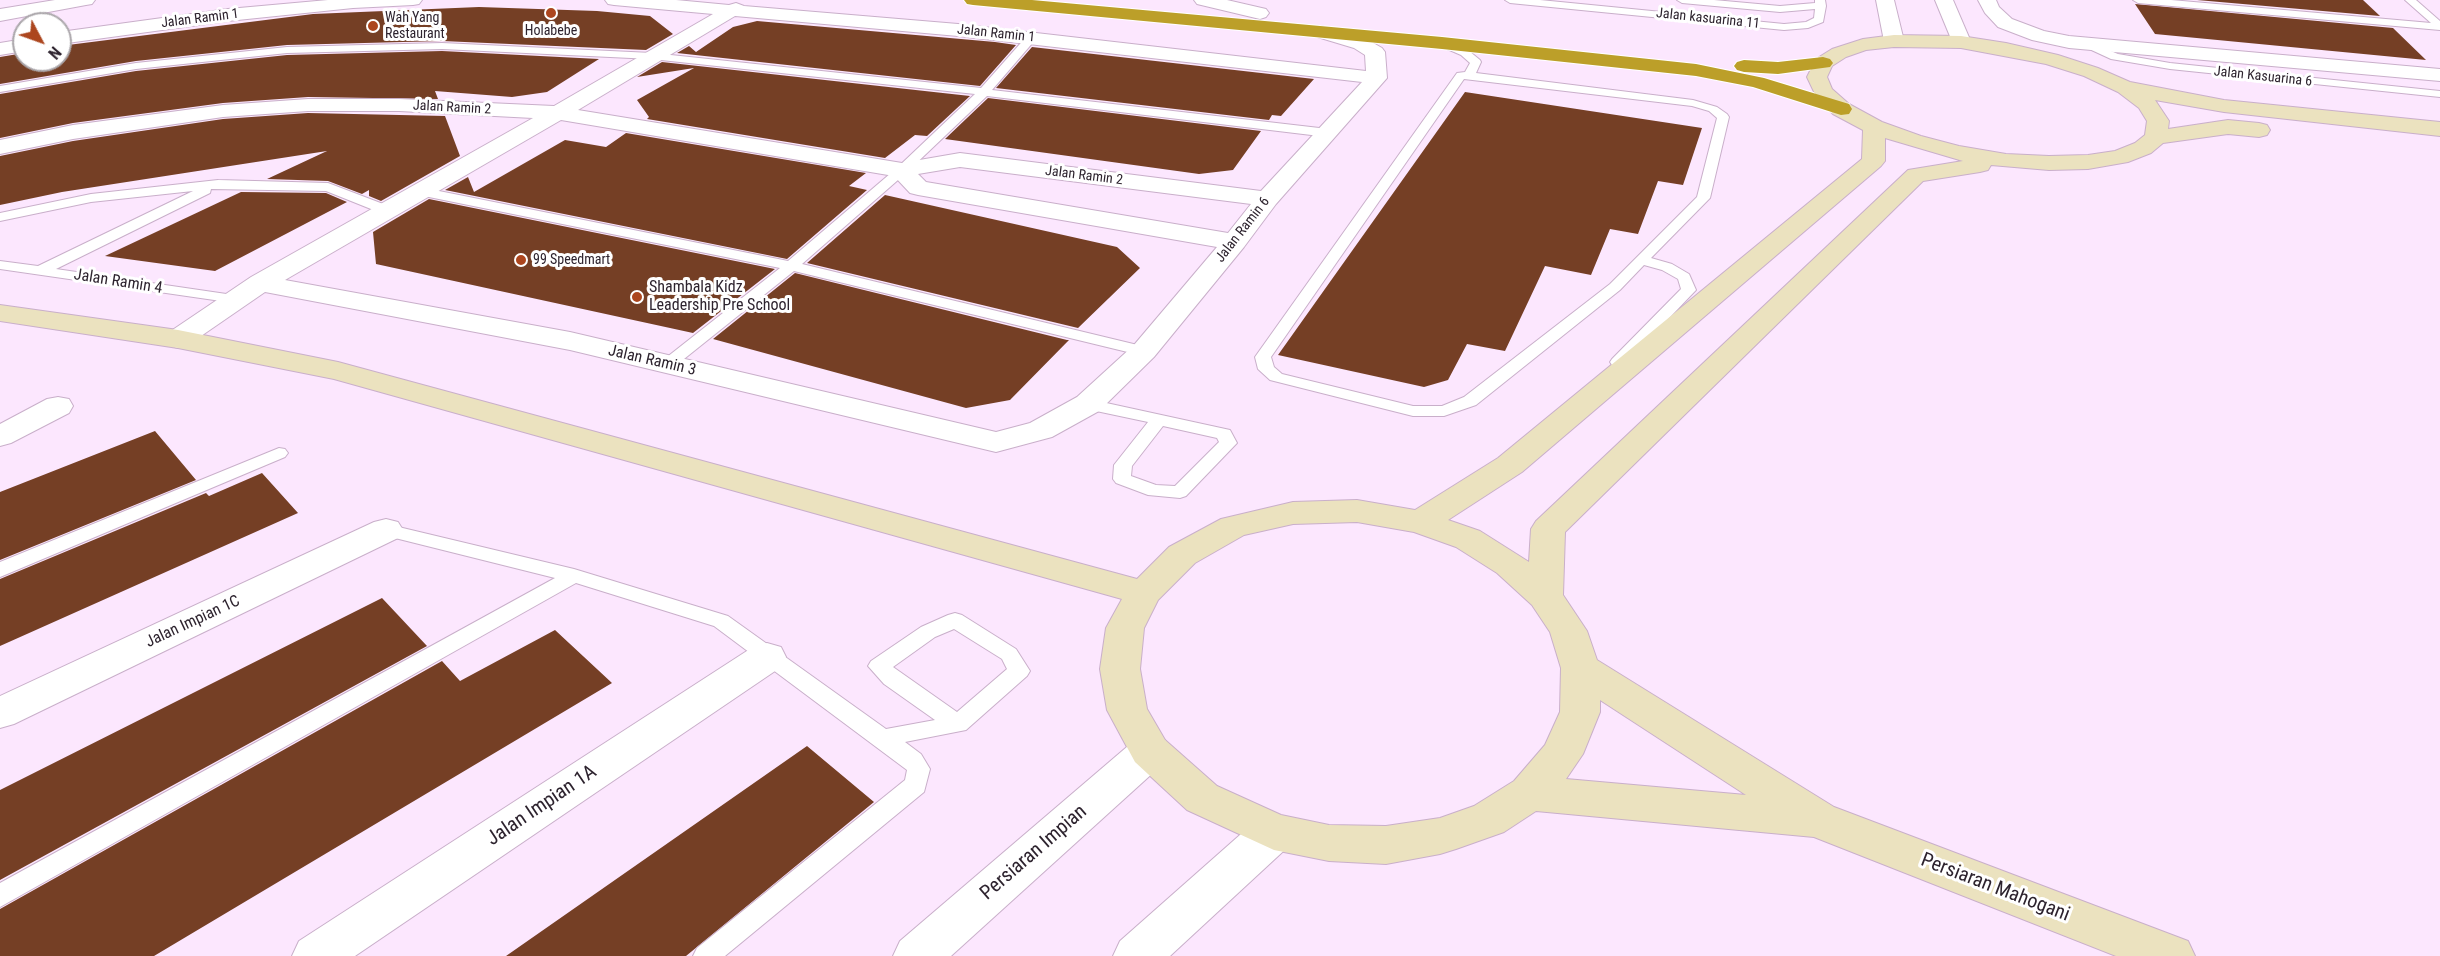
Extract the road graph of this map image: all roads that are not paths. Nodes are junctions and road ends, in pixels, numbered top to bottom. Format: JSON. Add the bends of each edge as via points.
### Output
{"nodes":[{"id":1,"x":86,"y":0,"type":"edge"},
{"id":2,"x":413,"y":0,"type":"edge"},
{"id":3,"x":614,"y":0,"type":"edge"},
{"id":4,"x":786,"y":0,"type":"edge"},
{"id":5,"x":973,"y":0,"type":"edge"},
{"id":6,"x":1134,"y":0,"type":"edge"},
{"id":7,"x":1203,"y":0,"type":"edge"},
{"id":8,"x":1510,"y":0,"type":"edge"},
{"id":9,"x":1682,"y":0,"type":"edge"},
{"id":10,"x":1885,"y":0,"type":"edge"},
{"id":11,"x":1944,"y":0,"type":"edge"},
{"id":12,"x":1987,"y":0,"type":"edge"},
{"id":13,"x":2138,"y":0,"type":"edge"},
{"id":14,"x":2410,"y":0,"type":"edge"},
{"id":15,"x":1821,"y":3,"type":"edge"},
{"id":16,"x":731,"y":4,"type":"edge"},
{"id":17,"x":1260,"y":13,"type":"junction"},
{"id":18,"x":0,"y":15,"type":"edge"},
{"id":19,"x":2440,"y":27,"type":"edge"},
{"id":20,"x":1320,"y":32,"type":"junction"},
{"id":21,"x":72,"y":36,"type":"edge"},
{"id":22,"x":1031,"y":38,"type":"junction"},
{"id":23,"x":1894,"y":41,"type":"junction"},
{"id":24,"x":1961,"y":42,"type":"junction"},
{"id":25,"x":1442,"y":43,"type":"junction"},
{"id":26,"x":2089,"y":45,"type":"junction"},
{"id":27,"x":652,"y":56,"type":"junction"},
{"id":28,"x":1823,"y":63,"type":"junction"},
{"id":29,"x":2440,"y":75,"type":"edge"},
{"id":30,"x":1469,"y":76,"type":"junction"},
{"id":31,"x":1377,"y":78,"type":"junction"},
{"id":32,"x":2125,"y":88,"type":"junction"},
{"id":33,"x":0,"y":89,"type":"edge"},
{"id":34,"x":984,"y":92,"type":"junction"},
{"id":35,"x":2440,"y":94,"type":"edge"},
{"id":36,"x":1841,"y":109,"type":"junction"},
{"id":37,"x":558,"y":113,"type":"junction"},
{"id":38,"x":1874,"y":127,"type":"junction"},
{"id":39,"x":2440,"y":129,"type":"edge"},
{"id":40,"x":1328,"y":133,"type":"junction"},
{"id":41,"x":2156,"y":136,"type":"junction"},
{"id":42,"x":2322,"y":138,"type":"dead end"},
{"id":43,"x":0,"y":147,"type":"edge"},
{"id":44,"x":2006,"y":160,"type":"junction"},
{"id":45,"x":902,"y":170,"type":"junction"},
{"id":46,"x":218,"y":184,"type":"junction"},
{"id":47,"x":418,"y":191,"type":"junction"},
{"id":48,"x":1267,"y":199,"type":"junction"},
{"id":49,"x":386,"y":210,"type":"junction"},
{"id":50,"x":0,"y":217,"type":"edge"},
{"id":51,"x":1235,"y":242,"type":"junction"},
{"id":52,"x":1641,"y":260,"type":"junction"},
{"id":53,"x":0,"y":265,"type":"edge"},
{"id":54,"x":791,"y":266,"type":"junction"},
{"id":55,"x":42,"y":270,"type":"junction"},
{"id":56,"x":260,"y":283,"type":"junction"},
{"id":57,"x":235,"y":299,"type":"junction"},
{"id":58,"x":0,"y":313,"type":"edge"},
{"id":59,"x":178,"y":339,"type":"junction"},
{"id":60,"x":1144,"y":351,"type":"junction"},
{"id":61,"x":668,"y":364,"type":"junction"},
{"id":62,"x":1088,"y":404,"type":"junction"},
{"id":63,"x":58,"y":406,"type":"dead end"},
{"id":64,"x":1159,"y":420,"type":"junction"},
{"id":65,"x":1556,"y":426,"type":"junction"},
{"id":66,"x":1041,"y":430,"type":"joint"},
{"id":67,"x":0,"y":436,"type":"edge"},
{"id":68,"x":279,"y":453,"type":"dead end"},
{"id":69,"x":1420,"y":522,"type":"junction"},
{"id":70,"x":386,"y":530,"type":"joint"},
{"id":71,"x":0,"y":570,"type":"edge"},
{"id":72,"x":574,"y":576,"type":"junction"},
{"id":73,"x":1144,"y":593,"type":"junction"},
{"id":74,"x":1545,"y":596,"type":"junction"},
{"id":75,"x":767,"y":657,"type":"junction"},
{"id":76,"x":1580,"y":668,"type":"junction"},
{"id":77,"x":0,"y":713,"type":"edge"},
{"id":78,"x":958,"y":724,"type":"junction"},
{"id":79,"x":881,"y":738,"type":"junction"},
{"id":80,"x":1150,"y":751,"type":"junction"},
{"id":81,"x":1529,"y":793,"type":"junction"},
{"id":82,"x":1819,"y":820,"type":"junction"},
{"id":83,"x":1274,"y":832,"type":"junction"},
{"id":84,"x":0,"y":896,"type":"edge"},
{"id":85,"x":316,"y":956,"type":"edge"},
{"id":86,"x":706,"y":956,"type":"edge"},
{"id":87,"x":917,"y":956,"type":"edge"},
{"id":88,"x":1137,"y":956,"type":"edge"},
{"id":89,"x":2171,"y":956,"type":"edge"}],
"edges":[{"from":1,"to":18,"type":"street"},
{"from":2,"to":21,"type":"street","name":"Jalan Ramin 1","via":[[228,15]]},
{"from":3,"to":16,"type":"street","name":"Jalan Ramin 1"},
{"from":4,"to":16,"type":"street"},
{"from":5,"to":20,"type":"highway"},
{"from":6,"to":17,"type":"highway"},
{"from":7,"to":17,"type":"street"},
{"from":8,"to":15,"type":"lane","name":"Jalan kasuarina 11","via":[[1784,27],[1819,20]]},
{"from":9,"to":15,"type":"lane","name":"Jalan kasuarina 11","via":[[1780,9]]},
{"from":10,"to":23,"type":"street"},
{"from":11,"to":24,"type":"street"},
{"from":12,"to":26,"type":"street","name":"Jalan Kasuarina 6","via":[[2005,23],[2039,36]]},
{"from":13,"to":19,"type":"lane"},
{"from":14,"to":19,"type":"lane"},
{"from":16,"to":22,"type":"street","name":"Jalan Ramin 1"},
{"from":16,"to":27,"type":"street"},
{"from":17,"to":28,"type":"highway","via":[[1729,65],[1778,68]]},
{"from":20,"to":25,"type":"highway"},
{"from":20,"to":31,"type":"street","via":[[1375,52]]},
{"from":22,"to":31,"type":"street","name":"Jalan Ramin 1"},
{"from":22,"to":34,"type":"lane"},
{"from":23,"to":24,"type":"street"},
{"from":23,"to":28,"type":"street","via":[[1863,45]]},
{"from":24,"to":32,"type":"street","via":[[2050,59]]},
{"from":25,"to":30,"type":"lane","via":[[1476,62]]},
{"from":25,"to":36,"type":"highway","via":[[1696,70],[1757,82]]},
{"from":26,"to":29,"type":"street","name":"Jalan Kasuarina 6"},
{"from":26,"to":35,"type":"lane","name":"Jalan Kasuarina 6","via":[[2115,57],[2170,66]]},
{"from":27,"to":33,"type":"lane","via":[[442,46],[287,50],[136,66]]},
{"from":27,"to":34,"type":"lane"},
{"from":27,"to":37,"type":"street"},
{"from":28,"to":36,"type":"street","via":[[1817,77],[1823,92]]},
{"from":30,"to":52,"type":"lane","via":[[1693,103],[1713,109],[1723,117],[1703,198]]},
{"from":30,"to":52,"type":"lane","via":[[1461,75],[1263,357],[1266,369],[1276,377],[1413,411],[1444,411],[1470,401],[1615,287]]},
{"from":31,"to":40,"type":"street","name":"Jalan Ramin 6"},
{"from":32,"to":39,"type":"street","via":[[2224,106]]},
{"from":32,"to":41,"type":"street","via":[[2147,104],[2158,121]]},
{"from":34,"to":40,"type":"lane"},
{"from":34,"to":45,"type":"lane"},
{"from":36,"to":38,"type":"street"},
{"from":37,"to":43,"type":"street","name":"Jalan Ramin 2","via":[[308,105],[164,118]]},
{"from":37,"to":45,"type":"street","name":"Jalan Ramin 2"},
{"from":37,"to":47,"type":"street"},
{"from":38,"to":44,"type":"street","via":[[1958,153]]},
{"from":38,"to":65,"type":"street","via":[[1873,161]]},
{"from":40,"to":48,"type":"street","name":"Jalan Ramin 6"},
{"from":41,"to":42,"type":"street","via":[[2228,127]]},
{"from":41,"to":44,"type":"street","via":[[2143,148],[2120,157],[2049,163]]},
{"from":44,"to":74,"type":"street","via":[[1916,175],[1548,529]]},
{"from":45,"to":48,"type":"street","name":"Jalan Ramin 2","via":[[960,160]]},
{"from":45,"to":51,"type":"street","via":[[918,188]]},
{"from":45,"to":54,"type":"lane"},
{"from":46,"to":49,"type":"lane","via":[[328,187]]},
{"from":46,"to":50,"type":"lane","via":[[91,198]]},
{"from":46,"to":55,"type":"lane"},
{"from":47,"to":49,"type":"street"},
{"from":47,"to":54,"type":"lane"},
{"from":48,"to":51,"type":"street","name":"Jalan Ramin 6"},
{"from":49,"to":56,"type":"street"},
{"from":51,"to":60,"type":"street","name":"Jalan Ramin 6"},
{"from":52,"to":65,"type":"lane","via":[[1667,267],[1684,278],[1689,290]]},
{"from":53,"to":55,"type":"lane","name":"Jalan Ramin 4"},
{"from":54,"to":60,"type":"lane"},
{"from":54,"to":61,"type":"lane"},
{"from":55,"to":57,"type":"lane","name":"Jalan Ramin 4"},
{"from":56,"to":57,"type":"street"},
{"from":56,"to":61,"type":"street","name":"Jalan Ramin 3","via":[[570,341]]},
{"from":57,"to":59,"type":"street"},
{"from":58,"to":59,"type":"street"},
{"from":59,"to":73,"type":"street","via":[[339,371]]},
{"from":60,"to":62,"type":"street","name":"Jalan Ramin 6"},
{"from":61,"to":66,"type":"street","name":"Jalan Ramin 3","via":[[996,442]]},
{"from":62,"to":64,"type":"lane"},
{"from":62,"to":66,"type":"street","name":"Jalan Ramin 6"},
{"from":63,"to":67,"type":"street"},
{"from":64,"to":64,"type":"lane","via":[[1224,434],[1228,443],[1180,492],[1154,491],[1122,479],[1123,465]]},
{"from":65,"to":69,"type":"street","via":[[1510,465]]},
{"from":68,"to":71,"type":"lane"},
{"from":69,"to":73,"type":"street","via":[[1357,511],[1293,513],[1233,527],[1182,555]]},
{"from":69,"to":74,"type":"street","via":[[1468,539],[1510,565]]},
{"from":70,"to":72,"type":"lane"},
{"from":70,"to":77,"type":"street","name":"Jalan Impian 1C"},
{"from":72,"to":75,"type":"lane","via":[[721,621]]},
{"from":72,"to":84,"type":"lane"},
{"from":73,"to":80,"type":"street","via":[[1125,628],[1120,669],[1127,710]]},
{"from":74,"to":76,"type":"street","via":[[1568,631]]},
{"from":75,"to":79,"type":"lane"},
{"from":75,"to":85,"type":"street","name":"Jalan Impian 1A"},
{"from":76,"to":81,"type":"street","via":[[1580,712],[1562,754]]},
{"from":76,"to":82,"type":"street"},
{"from":78,"to":78,"type":"lane","via":[[1018,671],[1009,654],[955,620],[928,632],[879,666]]},
{"from":78,"to":79,"type":"lane"},
{"from":79,"to":86,"type":"lane","via":[[913,760],[919,769],[916,785]]},
{"from":80,"to":83,"type":"street","via":[[1202,798]]},
{"from":80,"to":87,"type":"street","name":"Persiaran Impian"},
{"from":81,"to":82,"type":"street"},
{"from":81,"to":83,"type":"street","via":[[1489,819],[1440,836],[1386,845],[1329,843]]},
{"from":82,"to":89,"type":"street","name":"Persiaran Mahogani"},
{"from":83,"to":88,"type":"street"}]}
